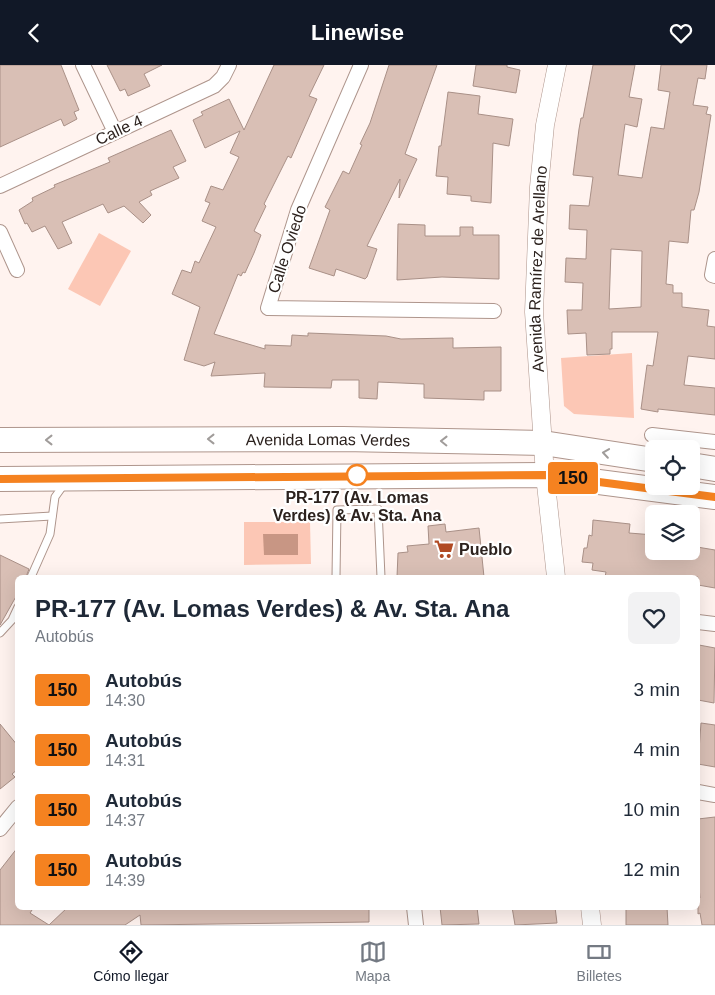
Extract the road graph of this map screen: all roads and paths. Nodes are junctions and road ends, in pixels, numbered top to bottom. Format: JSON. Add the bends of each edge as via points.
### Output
{"nodes":[{"id":1,"x":83,"y":65,"type":"edge"},
{"id":2,"x":230,"y":65,"type":"edge"},
{"id":3,"x":361,"y":65,"type":"edge"},
{"id":4,"x":556,"y":65,"type":"edge"},
{"id":5,"x":115,"y":132,"type":"junction"},
{"id":6,"x":0,"y":186,"type":"edge"},
{"id":7,"x":0,"y":232,"type":"edge"},
{"id":8,"x":715,"y":259,"type":"edge"},
{"id":9,"x":17,"y":270,"type":"dead end"},
{"id":10,"x":715,"y":276,"type":"edge"},
{"id":11,"x":494,"y":311,"type":"dead end"},
{"id":12,"x":652,"y":435,"type":"dead end"},
{"id":13,"x":0,"y":440,"type":"edge"},
{"id":14,"x":715,"y":442,"type":"edge"},
{"id":15,"x":543,"y":443,"type":"junction"},
{"id":16,"x":645,"y":459,"type":"edge"},
{"id":17,"x":700,"y":466,"type":"edge"},
{"id":18,"x":715,"y":469,"type":"edge"},
{"id":19,"x":545,"y":475,"type":"junction"},
{"id":20,"x":67,"y":478,"type":"junction"},
{"id":21,"x":0,"y":479,"type":"edge"},
{"id":22,"x":715,"y":497,"type":"edge"},
{"id":23,"x":52,"y":516,"type":"junction"},
{"id":24,"x":0,"y":519,"type":"edge"},
{"id":25,"x":32,"y":575,"type":"edge"},
{"id":26,"x":336,"y":575,"type":"edge"},
{"id":27,"x":381,"y":575,"type":"edge"},
{"id":28,"x":556,"y":575,"type":"edge"},
{"id":29,"x":15,"y":614,"type":"edge"},
{"id":30,"x":700,"y":622,"type":"edge"},
{"id":31,"x":715,"y":624,"type":"edge"},
{"id":32,"x":0,"y":633,"type":"edge"},
{"id":33,"x":700,"y":793,"type":"edge"},
{"id":34,"x":715,"y":795,"type":"edge"},
{"id":35,"x":15,"y":811,"type":"edge"},
{"id":36,"x":0,"y":829,"type":"edge"},
{"id":37,"x":414,"y":910,"type":"edge"},
{"id":38,"x":590,"y":910,"type":"edge"},
{"id":39,"x":416,"y":925,"type":"edge"},
{"id":40,"x":592,"y":925,"type":"edge"}],
"edges":[{"from":1,"to":5,"type":"street"},
{"from":2,"to":5,"type":"street","name":"Calle 4","via":[[214,85]]},
{"from":3,"to":11,"type":"street","name":"Calle Oviedo","via":[[298,211],[268,308]]},
{"from":4,"to":15,"type":"street","name":"Avenida Ramírez de Arellano","via":[[545,125],[539,187],[534,312]]},
{"from":5,"to":6,"type":"street","name":"Calle 4"},
{"from":7,"to":9,"type":"street"},
{"from":8,"to":10,"type":"street","via":[[712,275]]},
{"from":12,"to":14,"type":"street"},
{"from":15,"to":13,"type":"highway","name":"Avenida Lomas Verdes","one_way":true,"via":[[343,439]]},
{"from":16,"to":15,"type":"highway","name":"Avenida Lomas Verdes","one_way":true},
{"from":15,"to":19,"type":"street","name":"Avenida Ramírez de Arellano"},
{"from":17,"to":18,"type":"highway"},
{"from":19,"to":20,"type":"highway","name":"Avenida Lomas Verdes"},
{"from":19,"to":22,"type":"highway","name":"Avenida Lomas Verdes"},
{"from":19,"to":28,"type":"street","name":"Avenida Ramírez de Arellano"},
{"from":20,"to":21,"type":"highway","name":"Avenida Lomas Verdes"},
{"from":20,"to":23,"type":"lane","via":[[55,497]]},
{"from":23,"to":24,"type":"lane"},
{"from":23,"to":25,"type":"lane","via":[[50,534]]},
{"from":26,"to":27,"type":"lane","via":[[337,510],[378,509]]},
{"from":29,"to":32,"type":"lane"},
{"from":30,"to":31,"type":"street"},
{"from":33,"to":34,"type":"street"},
{"from":35,"to":36,"type":"street"},
{"from":37,"to":39,"type":"street"},
{"from":38,"to":40,"type":"street"}]}
